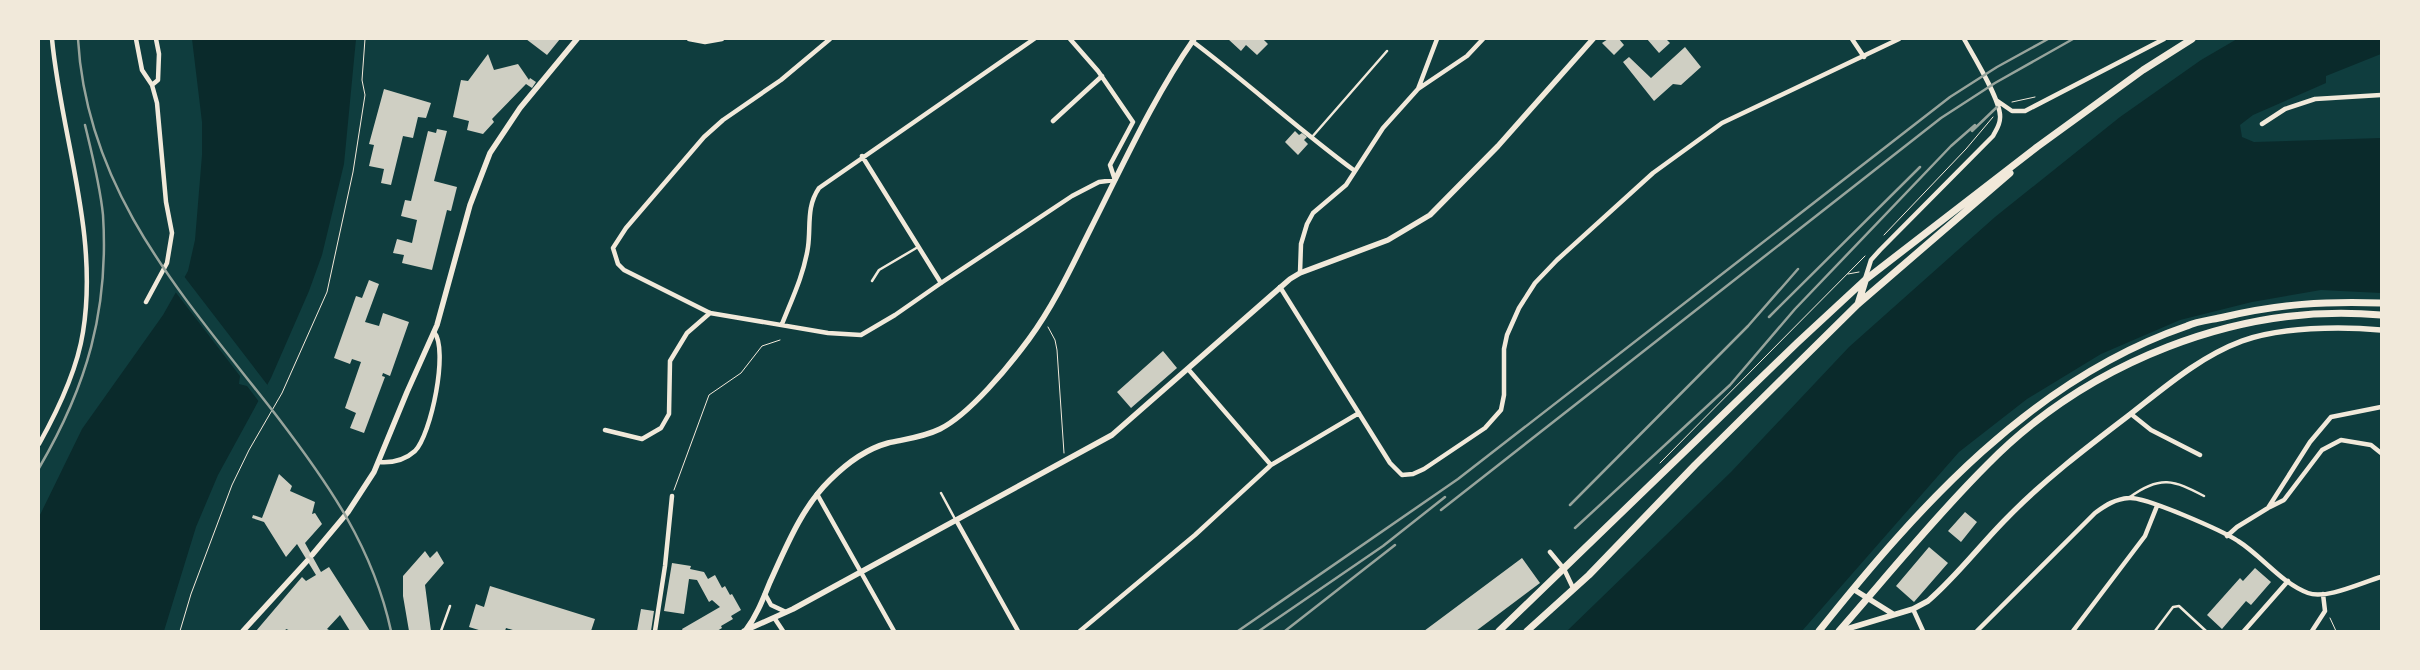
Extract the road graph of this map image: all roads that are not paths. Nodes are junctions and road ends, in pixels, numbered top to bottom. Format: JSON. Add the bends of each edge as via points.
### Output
{"nodes":[{"id":1,"x":52,"y":39,"type":"edge"},
{"id":2,"x":136,"y":39,"type":"edge"},
{"id":3,"x":156,"y":39,"type":"edge"},
{"id":4,"x":577,"y":39,"type":"edge"},
{"id":5,"x":690,"y":39,"type":"edge"},
{"id":6,"x":722,"y":39,"type":"edge"},
{"id":7,"x":830,"y":39,"type":"edge"},
{"id":8,"x":1034,"y":39,"type":"edge"},
{"id":9,"x":1070,"y":39,"type":"edge"},
{"id":10,"x":1437,"y":39,"type":"edge"},
{"id":11,"x":1483,"y":39,"type":"edge"},
{"id":12,"x":1593,"y":39,"type":"edge"},
{"id":13,"x":1852,"y":39,"type":"edge"},
{"id":14,"x":1899,"y":39,"type":"edge"},
{"id":15,"x":1964,"y":39,"type":"edge"},
{"id":16,"x":2164,"y":39,"type":"edge"},
{"id":17,"x":2192,"y":39,"type":"edge"},
{"id":18,"x":1193,"y":40,"type":"edge"},
{"id":19,"x":1387,"y":51,"type":"dead end"},
{"id":20,"x":1864,"y":57,"type":"junction"},
{"id":21,"x":1102,"y":76,"type":"junction"},
{"id":22,"x":152,"y":85,"type":"junction"},
{"id":23,"x":1418,"y":90,"type":"junction"},
{"id":24,"x":2381,"y":95,"type":"edge"},
{"id":25,"x":1995,"y":99,"type":"junction"},
{"id":26,"x":1053,"y":121,"type":"dead end"},
{"id":27,"x":2262,"y":124,"type":"dead end"},
{"id":28,"x":1312,"y":138,"type":"junction"},
{"id":29,"x":2037,"y":147,"type":"junction"},
{"id":30,"x":862,"y":156,"type":"junction"},
{"id":31,"x":1355,"y":171,"type":"junction"},
{"id":32,"x":1115,"y":180,"type":"junction"},
{"id":33,"x":918,"y":247,"type":"junction"},
{"id":34,"x":1300,"y":272,"type":"junction"},
{"id":35,"x":1865,"y":280,"type":"junction"},
{"id":36,"x":872,"y":281,"type":"dead end"},
{"id":37,"x":941,"y":283,"type":"junction"},
{"id":38,"x":1280,"y":287,"type":"junction"},
{"id":39,"x":146,"y":302,"type":"dead end"},
{"id":40,"x":2381,"y":303,"type":"edge"},
{"id":41,"x":1858,"y":304,"type":"junction"},
{"id":42,"x":710,"y":313,"type":"junction"},
{"id":43,"x":2381,"y":315,"type":"edge"},
{"id":44,"x":782,"y":324,"type":"junction"},
{"id":45,"x":2381,"y":330,"type":"edge"},
{"id":46,"x":434,"y":332,"type":"junction"},
{"id":47,"x":1188,"y":369,"type":"junction"},
{"id":48,"x":2381,"y":407,"type":"edge"},
{"id":49,"x":1359,"y":413,"type":"junction"},
{"id":50,"x":2131,"y":414,"type":"junction"},
{"id":51,"x":605,"y":430,"type":"dead end"},
{"id":52,"x":39,"y":444,"type":"edge"},
{"id":53,"x":2381,"y":453,"type":"edge"},
{"id":54,"x":2200,"y":455,"type":"dead end"},
{"id":55,"x":379,"y":462,"type":"junction"},
{"id":56,"x":1270,"y":465,"type":"junction"},
{"id":57,"x":941,"y":493,"type":"dead end"},
{"id":58,"x":817,"y":494,"type":"junction"},
{"id":59,"x":672,"y":496,"type":"road end"},
{"id":60,"x":2204,"y":496,"type":"dead end"},
{"id":61,"x":2130,"y":497,"type":"junction"},
{"id":62,"x":2157,"y":506,"type":"junction"},
{"id":63,"x":2268,"y":508,"type":"junction"},
{"id":64,"x":956,"y":520,"type":"junction"},
{"id":65,"x":2227,"y":536,"type":"junction"},
{"id":66,"x":1550,"y":552,"type":"dead end"},
{"id":67,"x":312,"y":556,"type":"dead end"},
{"id":68,"x":307,"y":561,"type":"dead end"},
{"id":69,"x":1564,"y":568,"type":"junction"},
{"id":70,"x":861,"y":572,"type":"junction"},
{"id":71,"x":2381,"y":577,"type":"edge"},
{"id":72,"x":2288,"y":581,"type":"junction"},
{"id":73,"x":1573,"y":588,"type":"junction"},
{"id":74,"x":1853,"y":589,"type":"junction"},
{"id":75,"x":765,"y":594,"type":"junction"},
{"id":76,"x":2323,"y":594,"type":"junction"},
{"id":77,"x":1868,"y":599,"type":"junction"},
{"id":78,"x":450,"y":606,"type":"dead end"},
{"id":79,"x":1913,"y":609,"type":"junction"},
{"id":80,"x":788,"y":612,"type":"junction"},
{"id":81,"x":1893,"y":614,"type":"junction"},
{"id":82,"x":775,"y":618,"type":"junction"},
{"id":83,"x":243,"y":631,"type":"edge"},
{"id":84,"x":441,"y":631,"type":"edge"},
{"id":85,"x":655,"y":631,"type":"edge"},
{"id":86,"x":744,"y":631,"type":"edge"},
{"id":87,"x":783,"y":631,"type":"edge"},
{"id":88,"x":894,"y":631,"type":"edge"},
{"id":89,"x":1018,"y":631,"type":"edge"},
{"id":90,"x":1080,"y":631,"type":"edge"},
{"id":91,"x":1500,"y":631,"type":"edge"},
{"id":92,"x":1527,"y":631,"type":"edge"},
{"id":93,"x":1819,"y":631,"type":"edge"},
{"id":94,"x":1839,"y":631,"type":"edge"},
{"id":95,"x":1923,"y":631,"type":"edge"},
{"id":96,"x":1977,"y":631,"type":"edge"},
{"id":97,"x":2073,"y":631,"type":"edge"},
{"id":98,"x":2154,"y":631,"type":"edge"},
{"id":99,"x":2206,"y":631,"type":"edge"},
{"id":100,"x":2244,"y":631,"type":"edge"},
{"id":101,"x":2312,"y":631,"type":"edge"}],
"edges":[{"from":1,"to":52,"type":"street","via":[[81,210],[86,302],[83,333],[67,387]]},
{"from":2,"to":22,"type":"street","via":[[142,70]]},
{"from":3,"to":22,"type":"street","via":[[158,80]]},
{"from":4,"to":46,"type":"street","via":[[503,131],[490,153],[470,205]]},
{"from":5,"to":6,"type":"street","via":[[705,42]]},
{"from":7,"to":42,"type":"street","via":[[704,137],[626,228],[613,248],[618,264],[624,270]]},
{"from":8,"to":30,"type":"street"},
{"from":9,"to":21,"type":"street"},
{"from":10,"to":23,"type":"street"},
{"from":11,"to":23,"type":"street","via":[[1467,56]]},
{"from":12,"to":34,"type":"street","via":[[1498,146],[1430,215],[1388,240]]},
{"from":13,"to":20,"type":"street"},
{"from":14,"to":20,"type":"street"},
{"from":15,"to":25,"type":"street"},
{"from":16,"to":25,"type":"street","via":[[2025,111],[2012,111]]},
{"from":17,"to":29,"type":"main road","via":[[2143,70]]},
{"from":18,"to":28,"type":"street"},
{"from":18,"to":32,"type":"street"},
{"from":19,"to":28,"type":"lane"},
{"from":20,"to":49,"type":"street","via":[[1722,124],[1653,173],[1557,260],[1535,283],[1506,335],[1501,410],[1486,428],[1424,469],[1402,475],[1390,463]]},
{"from":21,"to":26,"type":"street"},
{"from":21,"to":32,"type":"street","via":[[1132,122],[1110,165]]},
{"from":22,"to":39,"type":"street","via":[[157,103],[172,233],[167,263]]},
{"from":23,"to":31,"type":"street","via":[[1383,128]]},
{"from":24,"to":27,"type":"street","via":[[2315,98],[2285,109]]},
{"from":25,"to":35,"type":"street","via":[[2000,112],[1999,126],[1993,136],[1871,260]]},
{"from":28,"to":31,"type":"street"},
{"from":29,"to":35,"type":"main road"},
{"from":29,"to":41,"type":"main road","via":[[1991,191]]},
{"from":30,"to":33,"type":"street"},
{"from":30,"to":44,"type":"street","via":[[819,188],[813,197],[801,278]]},
{"from":31,"to":34,"type":"street","via":[[1346,185],[1313,213],[1307,224],[1301,244]]},
{"from":32,"to":37,"type":"street","via":[[1099,182],[1072,196]]},
{"from":32,"to":58,"type":"street","via":[[1067,277],[1041,321],[993,382],[952,422],[928,434],[886,444],[866,453],[845,466]]},
{"from":33,"to":36,"type":"lane","via":[[879,270]]},
{"from":33,"to":37,"type":"street"},
{"from":34,"to":38,"type":"street"},
{"from":35,"to":41,"type":"main road"},
{"from":35,"to":69,"type":"main road"},
{"from":37,"to":44,"type":"street","via":[[860,335]]},
{"from":38,"to":47,"type":"street"},
{"from":38,"to":49,"type":"street"},
{"from":40,"to":74,"type":"main road","via":[[2329,301],[2257,309],[2187,325],[2118,355],[2055,394],[1979,453]]},
{"from":41,"to":73,"type":"main road"},
{"from":42,"to":44,"type":"street"},
{"from":42,"to":51,"type":"street","via":[[687,333],[670,360],[669,414],[661,428],[642,439]]},
{"from":43,"to":77,"type":"main road","via":[[2329,314],[2260,320],[2188,341],[2119,369],[2061,404],[1988,464],[1925,531]]},
{"from":45,"to":50,"type":"street","via":[[2320,329],[2265,335],[2243,341],[2209,356]]},
{"from":46,"to":55,"type":"street"},
{"from":46,"to":55,"type":"street","via":[[438,336],[440,352],[438,380],[423,436],[416,450],[404,458],[396,462]]},
{"from":47,"to":56,"type":"street"},
{"from":47,"to":64,"type":"street","via":[[1112,435]]},
{"from":48,"to":63,"type":"street","via":[[2331,417],[2310,442]]},
{"from":49,"to":56,"type":"street"},
{"from":50,"to":54,"type":"street","via":[[2151,430]]},
{"from":50,"to":79,"type":"street","via":[[2043,484],[2006,518],[1938,592]]},
{"from":53,"to":63,"type":"street","via":[[2371,445],[2341,440],[2322,450],[2284,500]]},
{"from":55,"to":67,"type":"street","via":[[356,501]]},
{"from":56,"to":90,"type":"street","via":[[1195,535]]},
{"from":57,"to":64,"type":"lane"},
{"from":58,"to":70,"type":"street"},
{"from":58,"to":75,"type":"street","via":[[794,532]]},
{"from":59,"to":85,"type":"street","via":[[666,566]]},
{"from":60,"to":61,"type":"lane","via":[[2171,481],[2154,483]]},
{"from":61,"to":62,"type":"street"},
{"from":61,"to":96,"type":"street","via":[[2110,502],[2095,514]]},
{"from":62,"to":65,"type":"street"},
{"from":62,"to":97,"type":"street","via":[[2145,536]]},
{"from":63,"to":65,"type":"street"},
{"from":64,"to":70,"type":"street"},
{"from":64,"to":89,"type":"street"},
{"from":65,"to":72,"type":"street","via":[[2238,541]]},
{"from":66,"to":69,"type":"street"},
{"from":68,"to":83,"type":"street"},
{"from":69,"to":73,"type":"street"},
{"from":69,"to":91,"type":"main road"},
{"from":70,"to":80,"type":"street"},
{"from":70,"to":88,"type":"street"},
{"from":71,"to":76,"type":"street"},
{"from":72,"to":76,"type":"street","via":[[2309,594]]},
{"from":72,"to":100,"type":"street"},
{"from":73,"to":92,"type":"main road"},
{"from":74,"to":77,"type":"street"},
{"from":74,"to":93,"type":"main road"},
{"from":75,"to":80,"type":"street","via":[[771,605]]},
{"from":75,"to":86,"type":"street"},
{"from":76,"to":101,"type":"street","via":[[2325,611]]},
{"from":77,"to":81,"type":"street"},
{"from":77,"to":94,"type":"main road"},
{"from":78,"to":84,"type":"lane"},
{"from":79,"to":81,"type":"street"},
{"from":79,"to":95,"type":"street"},
{"from":80,"to":82,"type":"street"},
{"from":81,"to":94,"type":"street"},
{"from":82,"to":86,"type":"street"},
{"from":82,"to":87,"type":"street"},
{"from":98,"to":99,"type":"lane","via":[[2173,607],[2179,606]]}]}
